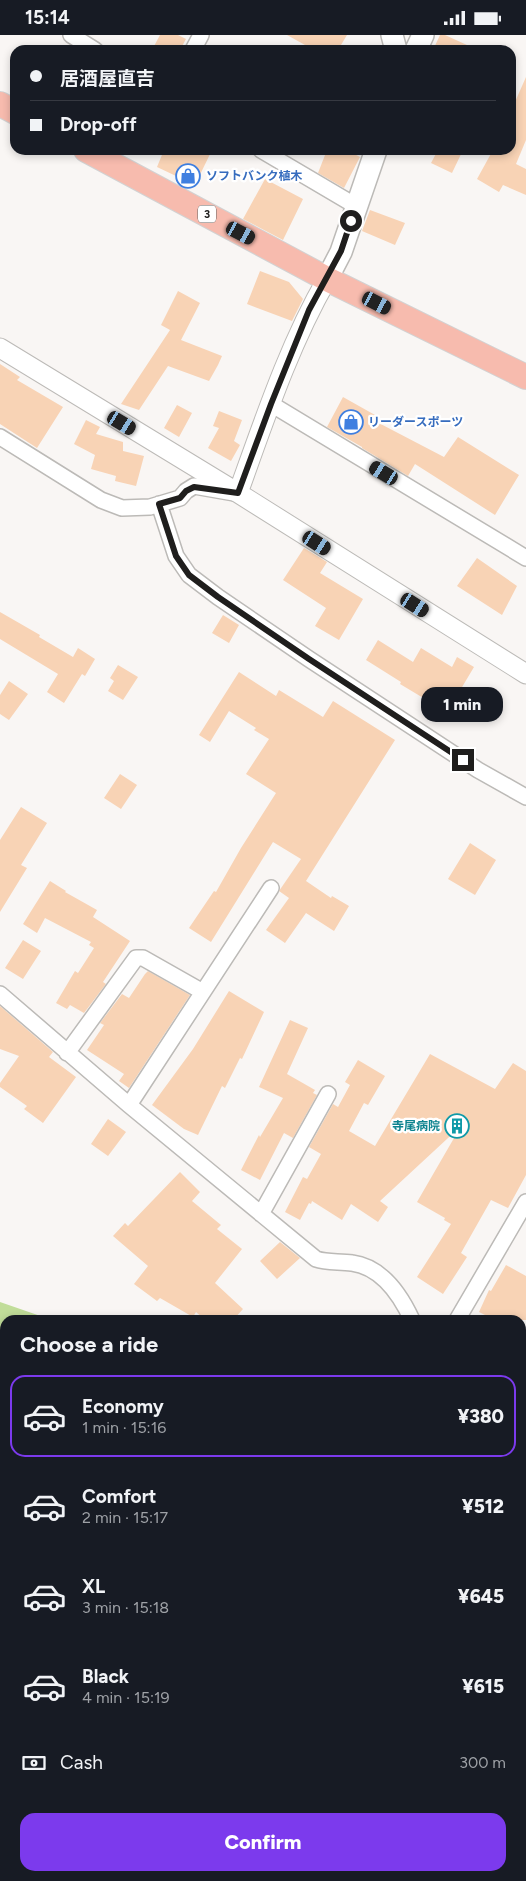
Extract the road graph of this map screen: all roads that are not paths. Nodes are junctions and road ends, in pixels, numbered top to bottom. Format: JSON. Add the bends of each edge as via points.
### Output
{"nodes":[{"id":1,"x":71,"y":35,"type":"edge"},
{"id":2,"x":87,"y":45,"type":"edge"},
{"id":3,"x":95,"y":155,"type":"edge"},
{"id":4,"x":269,"y":155,"type":"edge"},
{"id":5,"x":374,"y":155,"type":"edge"},
{"id":6,"x":356,"y":206,"type":"junction"},
{"id":7,"x":327,"y":279,"type":"junction"},
{"id":8,"x":0,"y":348,"type":"edge"},
{"id":9,"x":526,"y":377,"type":"edge"},
{"id":10,"x":271,"y":404,"type":"junction"},
{"id":11,"x":0,"y":437,"type":"edge"},
{"id":12,"x":238,"y":493,"type":"junction"},
{"id":13,"x":159,"y":504,"type":"junction"},
{"id":14,"x":526,"y":557,"type":"edge"},
{"id":15,"x":526,"y":674,"type":"edge"},
{"id":16,"x":526,"y":797,"type":"edge"},
{"id":17,"x":271,"y":888,"type":"dead end"},
{"id":18,"x":203,"y":992,"type":"junction"},
{"id":19,"x":0,"y":994,"type":"edge"},
{"id":20,"x":67,"y":1053,"type":"junction"},
{"id":21,"x":328,"y":1093,"type":"dead end"},
{"id":22,"x":129,"y":1105,"type":"junction"},
{"id":23,"x":526,"y":1202,"type":"edge"},
{"id":24,"x":261,"y":1214,"type":"junction"},
{"id":25,"x":409,"y":1315,"type":"edge"},
{"id":26,"x":460,"y":1315,"type":"edge"}],
"edges":[{"from":1,"to":2,"type":"street"},
{"from":3,"to":7,"type":"highway","number":"3"},
{"from":4,"to":6,"type":"street"},
{"from":5,"to":6,"type":"main road"},
{"from":6,"to":7,"type":"main road","via":[[341,251]]},
{"from":7,"to":9,"type":"highway","number":"3"},
{"from":7,"to":10,"type":"street","via":[[309,310]]},
{"from":8,"to":12,"type":"street"},
{"from":10,"to":12,"type":"street"},
{"from":10,"to":14,"type":"street"},
{"from":11,"to":13,"type":"street","via":[[100,500],[122,508]]},
{"from":12,"to":13,"type":"street","via":[[194,487],[180,498]]},
{"from":12,"to":15,"type":"street"},
{"from":13,"to":16,"type":"street","via":[[176,556],[189,575],[357,691],[478,770]]},
{"from":17,"to":18,"type":"street"},
{"from":18,"to":20,"type":"street","via":[[142,958],[136,958]]},
{"from":18,"to":22,"type":"street"},
{"from":19,"to":20,"type":"street"},
{"from":20,"to":22,"type":"street"},
{"from":21,"to":24,"type":"street"},
{"from":22,"to":24,"type":"street"},
{"from":23,"to":26,"type":"street"},
{"from":24,"to":25,"type":"street","via":[[316,1259],[366,1266],[380,1274],[389,1282]]}]}
